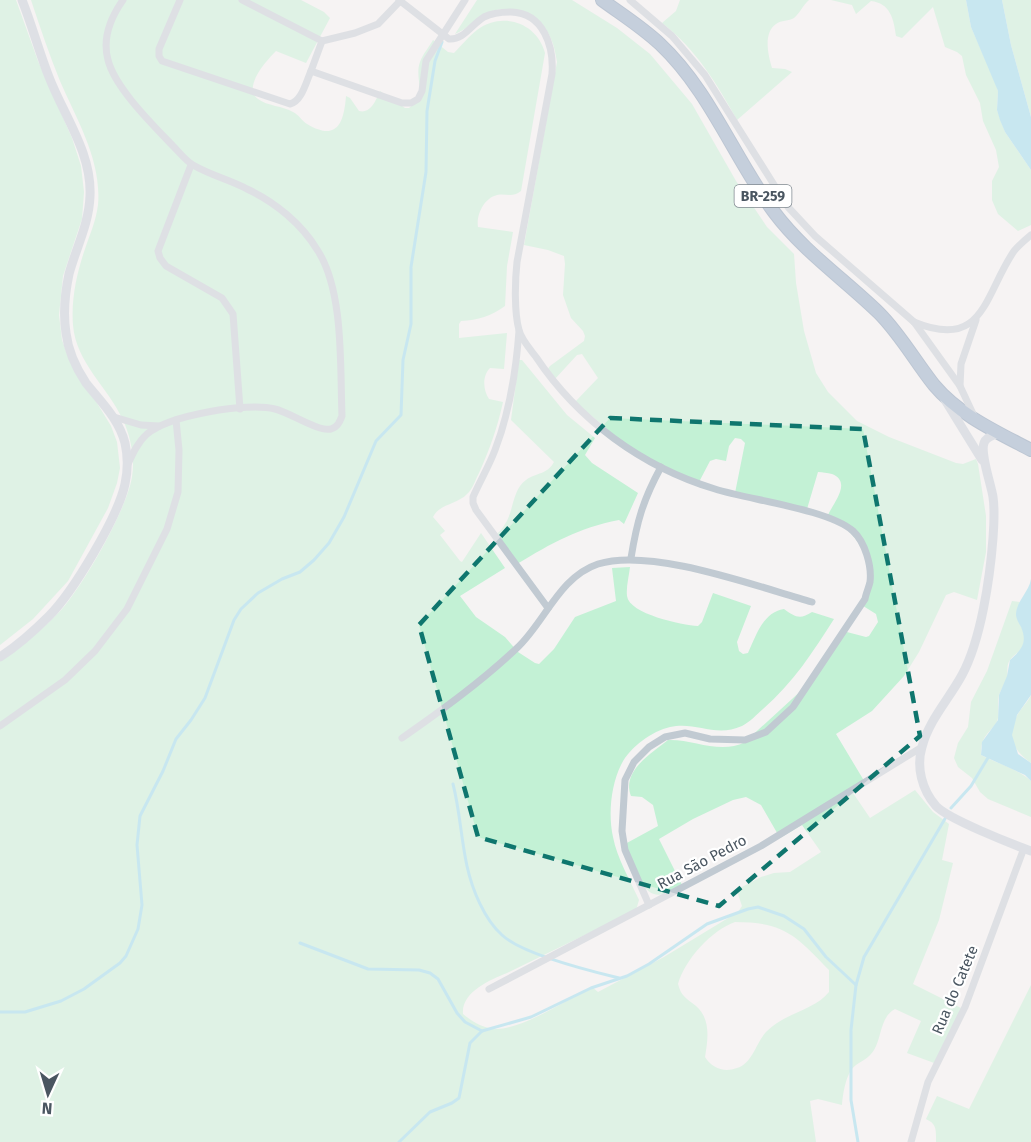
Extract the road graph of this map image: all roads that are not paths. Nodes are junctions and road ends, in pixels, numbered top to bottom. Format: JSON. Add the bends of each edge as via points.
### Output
{"nodes":[{"id":1,"x":22,"y":0,"type":"edge"},
{"id":2,"x":123,"y":0,"type":"edge"},
{"id":3,"x":180,"y":0,"type":"edge"},
{"id":4,"x":242,"y":0,"type":"edge"},
{"id":5,"x":399,"y":0,"type":"edge"},
{"id":6,"x":465,"y":0,"type":"edge"},
{"id":7,"x":602,"y":0,"type":"edge"},
{"id":8,"x":630,"y":0,"type":"edge"},
{"id":9,"x":443,"y":36,"type":"junction"},
{"id":10,"x":322,"y":41,"type":"junction"},
{"id":11,"x":311,"y":71,"type":"junction"},
{"id":12,"x":191,"y":165,"type":"junction"},
{"id":13,"x":1031,"y":235,"type":"edge"},
{"id":14,"x":976,"y":320,"type":"junction"},
{"id":15,"x":914,"y":322,"type":"junction"},
{"id":16,"x":519,"y":331,"type":"junction"},
{"id":17,"x":935,"y":386,"type":"junction"},
{"id":18,"x":960,"y":386,"type":"junction"},
{"id":19,"x":240,"y":409,"type":"junction"},
{"id":20,"x":114,"y":417,"type":"junction"},
{"id":21,"x":176,"y":420,"type":"junction"},
{"id":22,"x":976,"y":421,"type":"junction"},
{"id":23,"x":159,"y":426,"type":"junction"},
{"id":24,"x":998,"y":433,"type":"junction"},
{"id":25,"x":1030,"y":450,"type":"edge"},
{"id":26,"x":128,"y":464,"type":"junction"},
{"id":27,"x":661,"y":467,"type":"junction"},
{"id":28,"x":986,"y":467,"type":"junction"},
{"id":29,"x":631,"y":558,"type":"junction"},
{"id":30,"x":812,"y":602,"type":"dead end"},
{"id":31,"x":548,"y":608,"type":"junction"},
{"id":32,"x":0,"y":657,"type":"edge"},
{"id":33,"x":0,"y":726,"type":"edge"},
{"id":34,"x":402,"y":738,"type":"dead end"},
{"id":35,"x":922,"y":747,"type":"junction"},
{"id":36,"x":1027,"y":849,"type":"edge"},
{"id":37,"x":649,"y":905,"type":"junction"},
{"id":38,"x":489,"y":989,"type":"dead end"},
{"id":39,"x":911,"y":1142,"type":"edge"}],
"edges":[{"from":1,"to":20,"type":"street","via":[[50,79],[85,159],[90,194],[87,224],[69,273],[64,303],[66,333],[73,359],[85,381]]},
{"from":2,"to":12,"type":"street","via":[[112,15],[108,59],[117,79],[152,124]]},
{"from":3,"to":11,"type":"street","via":[[159,49],[162,61],[290,104],[300,97]]},
{"from":4,"to":10,"type":"street"},
{"from":5,"to":9,"type":"street"},
{"from":5,"to":10,"type":"street","via":[[378,24]]},
{"from":6,"to":9,"type":"street"},
{"from":7,"to":17,"type":"highway","number":"BR-259","via":[[660,44],[675,61],[717,119],[774,212],[799,242],[880,314]]},
{"from":8,"to":15,"type":"street","via":[[672,36],[705,75],[788,207],[815,236]]},
{"from":9,"to":11,"type":"street","via":[[426,61],[422,91],[411,103]]},
{"from":9,"to":16,"type":"street","via":[[460,37],[484,17],[502,12],[533,19],[550,42],[552,74],[517,262]]},
{"from":10,"to":11,"type":"street"},
{"from":12,"to":19,"type":"street","via":[[158,251],[166,266],[228,305]]},
{"from":12,"to":19,"type":"street","via":[[250,190],[296,221],[331,275],[337,318],[342,416],[339,424],[331,429],[322,428],[274,408]]},
{"from":13,"to":14,"type":"street","via":[[1016,248]]},
{"from":14,"to":15,"type":"street","via":[[947,331]]},
{"from":14,"to":18,"type":"street","via":[[961,364]]},
{"from":15,"to":18,"type":"street"},
{"from":16,"to":27,"type":"street","via":[[573,405],[612,438]]},
{"from":16,"to":31,"type":"street","via":[[507,415],[473,503]]},
{"from":17,"to":22,"type":"highway","number":"BR-259"},
{"from":17,"to":28,"type":"street"},
{"from":18,"to":22,"type":"street"},
{"from":19,"to":21,"type":"street"},
{"from":20,"to":23,"type":"street"},
{"from":20,"to":26,"type":"street","via":[[125,443]]},
{"from":21,"to":23,"type":"street"},
{"from":21,"to":33,"type":"street","via":[[178,492],[167,529],[127,609],[95,651],[64,680]]},
{"from":22,"to":24,"type":"highway","number":"BR-259"},
{"from":23,"to":26,"type":"street","via":[[139,442]]},
{"from":24,"to":25,"type":"highway","number":"BR-259"},
{"from":24,"to":28,"type":"street","via":[[984,443]]},
{"from":26,"to":32,"type":"street","via":[[114,514],[78,579],[50,616]]},
{"from":27,"to":29,"type":"street","via":[[646,493]]},
{"from":27,"to":37,"type":"street","via":[[714,489],[840,523],[861,542],[870,581],[865,599],[793,707],[766,732],[745,740],[710,739],[685,733],[665,737],[634,762],[625,780],[622,831],[625,850]]},
{"from":28,"to":35,"type":"street","via":[[994,521],[976,641]]},
{"from":29,"to":30,"type":"street","via":[[688,567]]},
{"from":29,"to":31,"type":"street","via":[[597,564],[570,581]]},
{"from":31,"to":34,"type":"street","via":[[519,646],[478,683]]},
{"from":35,"to":36,"type":"street","via":[[919,770],[925,791],[938,808]]},
{"from":35,"to":37,"type":"street","name":"Rua São Pedro","via":[[761,846]]},
{"from":36,"to":39,"type":"street","name":"Rua do Catete","via":[[965,1007],[928,1082]]},
{"from":37,"to":38,"type":"street","name":"Rua São Pedro"}]}
